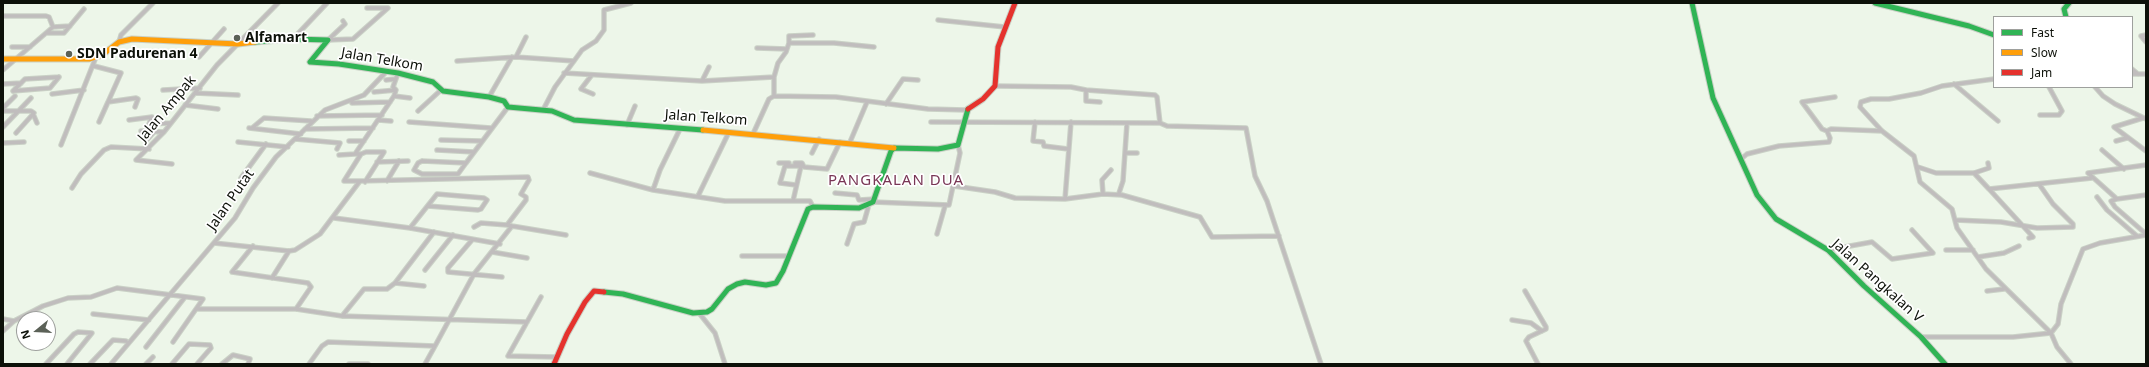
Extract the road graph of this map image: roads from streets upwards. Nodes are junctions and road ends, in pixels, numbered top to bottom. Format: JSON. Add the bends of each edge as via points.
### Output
{"nodes":[{"id":1,"x":153,"y":3,"type":"edge"},
{"id":2,"x":278,"y":3,"type":"edge"},
{"id":3,"x":327,"y":3,"type":"edge"},
{"id":4,"x":387,"y":3,"type":"edge"},
{"id":5,"x":631,"y":3,"type":"edge"},
{"id":6,"x":1015,"y":3,"type":"edge"},
{"id":7,"x":1692,"y":3,"type":"edge"},
{"id":8,"x":1875,"y":3,"type":"edge"},
{"id":9,"x":2069,"y":3,"type":"edge"},
{"id":10,"x":385,"y":7,"type":"junction"},
{"id":11,"x":367,"y":8,"type":"dead end"},
{"id":12,"x":84,"y":9,"type":"dead end"},
{"id":13,"x":3,"y":16,"type":"edge"},
{"id":14,"x":2066,"y":16,"type":"edge"},
{"id":15,"x":938,"y":20,"type":"dead end"},
{"id":16,"x":342,"y":21,"type":"dead end"},
{"id":17,"x":70,"y":26,"type":"junction"},
{"id":18,"x":53,"y":27,"type":"junction"},
{"id":19,"x":1005,"y":27,"type":"junction"},
{"id":20,"x":224,"y":29,"type":"dead end"},
{"id":21,"x":47,"y":33,"type":"junction"},
{"id":22,"x":1993,"y":34,"type":"edge"},
{"id":23,"x":813,"y":35,"type":"dead end"},
{"id":24,"x":2146,"y":35,"type":"edge"},
{"id":25,"x":526,"y":36,"type":"dead end"},
{"id":26,"x":293,"y":40,"type":"junction"},
{"id":27,"x":328,"y":40,"type":"junction"},
{"id":28,"x":119,"y":42,"type":"junction"},
{"id":29,"x":2146,"y":42,"type":"edge"},
{"id":30,"x":212,"y":43,"type":"junction"},
{"id":31,"x":789,"y":43,"type":"junction"},
{"id":32,"x":238,"y":44,"type":"junction"},
{"id":33,"x":12,"y":47,"type":"dead end"},
{"id":34,"x":30,"y":47,"type":"junction"},
{"id":35,"x":874,"y":47,"type":"dead end"},
{"id":36,"x":757,"y":48,"type":"dead end"},
{"id":37,"x":787,"y":49,"type":"junction"},
{"id":38,"x":96,"y":57,"type":"junction"},
{"id":39,"x":199,"y":57,"type":"dead end"},
{"id":40,"x":514,"y":57,"type":"junction"},
{"id":41,"x":3,"y":59,"type":"edge"},
{"id":42,"x":13,"y":60,"type":"junction"},
{"id":43,"x":457,"y":61,"type":"dead end"},
{"id":44,"x":574,"y":61,"type":"junction"},
{"id":45,"x":94,"y":66,"type":"junction"},
{"id":46,"x":709,"y":67,"type":"dead end"},
{"id":47,"x":2133,"y":69,"type":"edge"},
{"id":48,"x":3,"y":70,"type":"edge"},
{"id":49,"x":386,"y":72,"type":"junction"},
{"id":50,"x":398,"y":73,"type":"junction"},
{"id":51,"x":564,"y":73,"type":"junction"},
{"id":52,"x":2133,"y":74,"type":"edge"},
{"id":53,"x":2138,"y":74,"type":"junction"},
{"id":54,"x":2146,"y":74,"type":"edge"},
{"id":55,"x":591,"y":76,"type":"junction"},
{"id":56,"x":774,"y":77,"type":"junction"},
{"id":57,"x":395,"y":79,"type":"junction"},
{"id":58,"x":1993,"y":79,"type":"edge"},
{"id":59,"x":386,"y":80,"type":"dead end"},
{"id":60,"x":918,"y":80,"type":"dead end"},
{"id":61,"x":702,"y":81,"type":"junction"},
{"id":62,"x":21,"y":83,"type":"junction"},
{"id":63,"x":3,"y":84,"type":"edge"},
{"id":64,"x":1954,"y":84,"type":"junction"},
{"id":65,"x":995,"y":86,"type":"junction"},
{"id":66,"x":200,"y":88,"type":"junction"},
{"id":67,"x":2050,"y":88,"type":"edge"},
{"id":68,"x":2097,"y":88,"type":"edge"},
{"id":69,"x":84,"y":90,"type":"junction"},
{"id":70,"x":163,"y":90,"type":"dead end"},
{"id":71,"x":396,"y":90,"type":"junction"},
{"id":72,"x":441,"y":90,"type":"junction"},
{"id":73,"x":1086,"y":90,"type":"junction"},
{"id":74,"x":374,"y":92,"type":"dead end"},
{"id":75,"x":195,"y":93,"type":"junction"},
{"id":76,"x":52,"y":94,"type":"dead end"},
{"id":77,"x":593,"y":94,"type":"dead end"},
{"id":78,"x":238,"y":95,"type":"dead end"},
{"id":79,"x":15,"y":96,"type":"dead end"},
{"id":80,"x":394,"y":96,"type":"junction"},
{"id":81,"x":774,"y":96,"type":"junction"},
{"id":82,"x":489,"y":97,"type":"junction"},
{"id":83,"x":1835,"y":97,"type":"dead end"},
{"id":84,"x":31,"y":98,"type":"dead end"},
{"id":85,"x":410,"y":98,"type":"dead end"},
{"id":86,"x":108,"y":102,"type":"junction"},
{"id":87,"x":390,"y":102,"type":"junction"},
{"id":88,"x":866,"y":102,"type":"junction"},
{"id":89,"x":1100,"y":102,"type":"dead end"},
{"id":90,"x":352,"y":103,"type":"dead end"},
{"id":91,"x":886,"y":104,"type":"junction"},
{"id":92,"x":185,"y":105,"type":"junction"},
{"id":93,"x":635,"y":106,"type":"dead end"},
{"id":94,"x":135,"y":107,"type":"dead end"},
{"id":95,"x":508,"y":107,"type":"junction"},
{"id":96,"x":3,"y":108,"type":"edge"},
{"id":97,"x":218,"y":109,"type":"dead end"},
{"id":98,"x":543,"y":110,"type":"junction"},
{"id":99,"x":966,"y":110,"type":"junction"},
{"id":100,"x":3,"y":111,"type":"edge"},
{"id":101,"x":19,"y":111,"type":"junction"},
{"id":102,"x":418,"y":111,"type":"dead end"},
{"id":103,"x":382,"y":115,"type":"junction"},
{"id":104,"x":2040,"y":115,"type":"dead end"},
{"id":105,"x":34,"y":116,"type":"junction"},
{"id":106,"x":317,"y":116,"type":"junction"},
{"id":107,"x":2144,"y":119,"type":"edge"},
{"id":108,"x":129,"y":120,"type":"dead end"},
{"id":109,"x":378,"y":120,"type":"junction"},
{"id":110,"x":391,"y":121,"type":"dead end"},
{"id":111,"x":1998,"y":121,"type":"dead end"},
{"id":112,"x":99,"y":122,"type":"dead end"},
{"id":113,"x":311,"y":122,"type":"junction"},
{"id":114,"x":409,"y":122,"type":"dead end"},
{"id":115,"x":931,"y":122,"type":"dead end"},
{"id":116,"x":1034,"y":122,"type":"junction"},
{"id":117,"x":1071,"y":122,"type":"junction"},
{"id":118,"x":37,"y":123,"type":"dead end"},
{"id":119,"x":170,"y":123,"type":"junction"},
{"id":120,"x":1127,"y":123,"type":"junction"},
{"id":121,"x":1160,"y":123,"type":"junction"},
{"id":122,"x":963,"y":124,"type":"junction"},
{"id":123,"x":627,"y":125,"type":"junction"},
{"id":124,"x":3,"y":127,"type":"edge"},
{"id":125,"x":373,"y":128,"type":"junction"},
{"id":126,"x":491,"y":128,"type":"junction"},
{"id":127,"x":305,"y":129,"type":"junction"},
{"id":128,"x":680,"y":129,"type":"junction"},
{"id":129,"x":141,"y":131,"type":"dead end"},
{"id":130,"x":1827,"y":131,"type":"junction"},
{"id":131,"x":1882,"y":131,"type":"junction"},
{"id":132,"x":154,"y":132,"type":"junction"},
{"id":133,"x":164,"y":132,"type":"junction"},
{"id":134,"x":729,"y":132,"type":"junction"},
{"id":135,"x":16,"y":133,"type":"dead end"},
{"id":136,"x":301,"y":134,"type":"junction"},
{"id":137,"x":753,"y":134,"type":"junction"},
{"id":138,"x":2127,"y":138,"type":"junction"},
{"id":139,"x":295,"y":139,"type":"junction"},
{"id":140,"x":819,"y":139,"type":"junction"},
{"id":141,"x":441,"y":140,"type":"dead end"},
{"id":142,"x":2116,"y":140,"type":"dead end"},
{"id":143,"x":146,"y":141,"type":"dead end"},
{"id":144,"x":349,"y":141,"type":"dead end"},
{"id":145,"x":364,"y":141,"type":"junction"},
{"id":146,"x":482,"y":141,"type":"junction"},
{"id":147,"x":24,"y":142,"type":"dead end"},
{"id":148,"x":238,"y":142,"type":"dead end"},
{"id":149,"x":840,"y":142,"type":"junction"},
{"id":150,"x":850,"y":142,"type":"junction"},
{"id":151,"x":3,"y":143,"type":"edge"},
{"id":152,"x":266,"y":144,"type":"junction"},
{"id":153,"x":61,"y":145,"type":"dead end"},
{"id":154,"x":958,"y":145,"type":"junction"},
{"id":155,"x":288,"y":146,"type":"junction"},
{"id":156,"x":894,"y":148,"type":"junction"},
{"id":157,"x":149,"y":149,"type":"junction"},
{"id":158,"x":336,"y":149,"type":"dead end"},
{"id":159,"x":1068,"y":149,"type":"junction"},
{"id":160,"x":437,"y":150,"type":"dead end"},
{"id":161,"x":2102,"y":150,"type":"dead end"},
{"id":162,"x":2146,"y":151,"type":"edge"},
{"id":163,"x":474,"y":152,"type":"junction"},
{"id":164,"x":812,"y":153,"type":"dead end"},
{"id":165,"x":1125,"y":153,"type":"junction"},
{"id":166,"x":355,"y":154,"type":"junction"},
{"id":167,"x":362,"y":154,"type":"junction"},
{"id":168,"x":1137,"y":154,"type":"dead end"},
{"id":169,"x":339,"y":155,"type":"dead end"},
{"id":170,"x":1741,"y":158,"type":"junction"},
{"id":171,"x":408,"y":160,"type":"dead end"},
{"id":172,"x":399,"y":161,"type":"junction"},
{"id":173,"x":377,"y":162,"type":"junction"},
{"id":174,"x":466,"y":163,"type":"junction"},
{"id":175,"x":779,"y":163,"type":"dead end"},
{"id":176,"x":172,"y":164,"type":"dead end"},
{"id":177,"x":1988,"y":164,"type":"dead end"},
{"id":178,"x":2146,"y":165,"type":"edge"},
{"id":179,"x":1918,"y":167,"type":"junction"},
{"id":180,"x":2124,"y":169,"type":"junction"},
{"id":181,"x":1112,"y":170,"type":"dead end"},
{"id":182,"x":590,"y":173,"type":"dead end"},
{"id":183,"x":1974,"y":173,"type":"junction"},
{"id":184,"x":241,"y":178,"type":"dead end"},
{"id":185,"x":2092,"y":178,"type":"junction"},
{"id":186,"x":387,"y":181,"type":"junction"},
{"id":187,"x":360,"y":182,"type":"junction"},
{"id":188,"x":366,"y":182,"type":"junction"},
{"id":189,"x":2039,"y":184,"type":"junction"},
{"id":190,"x":796,"y":185,"type":"junction"},
{"id":191,"x":954,"y":186,"type":"junction"},
{"id":192,"x":72,"y":188,"type":"dead end"},
{"id":193,"x":1989,"y":189,"type":"junction"},
{"id":194,"x":653,"y":190,"type":"junction"},
{"id":195,"x":835,"y":193,"type":"dead end"},
{"id":196,"x":1119,"y":193,"type":"dead end"},
{"id":197,"x":1103,"y":194,"type":"junction"},
{"id":198,"x":698,"y":196,"type":"junction"},
{"id":199,"x":2145,"y":196,"type":"edge"},
{"id":200,"x":2097,"y":197,"type":"dead end"},
{"id":201,"x":1065,"y":199,"type":"junction"},
{"id":202,"x":2117,"y":199,"type":"junction"},
{"id":203,"x":793,"y":201,"type":"junction"},
{"id":204,"x":874,"y":201,"type":"junction"},
{"id":205,"x":428,"y":206,"type":"junction"},
{"id":206,"x":866,"y":206,"type":"junction"},
{"id":207,"x":945,"y":206,"type":"junction"},
{"id":208,"x":813,"y":207,"type":"junction"},
{"id":209,"x":2115,"y":207,"type":"junction"},
{"id":210,"x":2106,"y":209,"type":"junction"},
{"id":211,"x":334,"y":218,"type":"junction"},
{"id":212,"x":1955,"y":220,"type":"junction"},
{"id":213,"x":506,"y":226,"type":"junction"},
{"id":214,"x":512,"y":226,"type":"junction"},
{"id":215,"x":2024,"y":226,"type":"junction"},
{"id":216,"x":474,"y":227,"type":"dead end"},
{"id":217,"x":410,"y":228,"type":"junction"},
{"id":218,"x":1912,"y":230,"type":"dead end"},
{"id":219,"x":434,"y":232,"type":"junction"},
{"id":220,"x":937,"y":234,"type":"dead end"},
{"id":221,"x":453,"y":235,"type":"junction"},
{"id":222,"x":566,"y":235,"type":"dead end"},
{"id":223,"x":2146,"y":235,"type":"edge"},
{"id":224,"x":1278,"y":236,"type":"junction"},
{"id":225,"x":2137,"y":236,"type":"junction"},
{"id":226,"x":2029,"y":238,"type":"dead end"},
{"id":227,"x":472,"y":240,"type":"junction"},
{"id":228,"x":214,"y":243,"type":"junction"},
{"id":229,"x":500,"y":244,"type":"junction"},
{"id":230,"x":847,"y":244,"type":"dead end"},
{"id":231,"x":254,"y":246,"type":"junction"},
{"id":232,"x":2019,"y":246,"type":"dead end"},
{"id":233,"x":1828,"y":250,"type":"junction"},
{"id":234,"x":1946,"y":250,"type":"dead end"},
{"id":235,"x":1973,"y":250,"type":"junction"},
{"id":236,"x":289,"y":251,"type":"junction"},
{"id":237,"x":492,"y":252,"type":"junction"},
{"id":238,"x":742,"y":256,"type":"dead end"},
{"id":239,"x":789,"y":256,"type":"junction"},
{"id":240,"x":1978,"y":257,"type":"junction"},
{"id":241,"x":527,"y":258,"type":"dead end"},
{"id":242,"x":425,"y":270,"type":"dead end"},
{"id":243,"x":474,"y":274,"type":"junction"},
{"id":244,"x":502,"y":277,"type":"dead end"},
{"id":245,"x":272,"y":278,"type":"junction"},
{"id":246,"x":395,"y":283,"type":"junction"},
{"id":247,"x":424,"y":286,"type":"dead end"},
{"id":248,"x":2004,"y":289,"type":"junction"},
{"id":249,"x":1525,"y":291,"type":"dead end"},
{"id":250,"x":1987,"y":291,"type":"dead end"},
{"id":251,"x":170,"y":295,"type":"junction"},
{"id":252,"x":185,"y":297,"type":"junction"},
{"id":253,"x":541,"y":298,"type":"dead end"},
{"id":254,"x":197,"y":309,"type":"junction"},
{"id":255,"x":296,"y":309,"type":"junction"},
{"id":256,"x":93,"y":314,"type":"dead end"},
{"id":257,"x":699,"y":314,"type":"junction"},
{"id":258,"x":342,"y":316,"type":"junction"},
{"id":259,"x":3,"y":319,"type":"edge"},
{"id":260,"x":449,"y":319,"type":"junction"},
{"id":261,"x":149,"y":320,"type":"junction"},
{"id":262,"x":1512,"y":320,"type":"dead end"},
{"id":263,"x":14,"y":321,"type":"junction"},
{"id":264,"x":527,"y":322,"type":"junction"},
{"id":265,"x":3,"y":331,"type":"edge"},
{"id":266,"x":1542,"y":331,"type":"junction"},
{"id":267,"x":2050,"y":333,"type":"junction"},
{"id":268,"x":1921,"y":337,"type":"junction"},
{"id":269,"x":126,"y":341,"type":"dead end"},
{"id":270,"x":173,"y":342,"type":"dead end"},
{"id":271,"x":435,"y":346,"type":"junction"},
{"id":272,"x":146,"y":347,"type":"dead end"},
{"id":273,"x":153,"y":357,"type":"dead end"},
{"id":274,"x":556,"y":358,"type":"junction"},
{"id":275,"x":1539,"y":363,"type":"edge"},
{"id":276,"x":46,"y":364,"type":"edge"},
{"id":277,"x":67,"y":364,"type":"edge"},
{"id":278,"x":90,"y":364,"type":"edge"},
{"id":279,"x":111,"y":364,"type":"edge"},
{"id":280,"x":146,"y":364,"type":"edge"},
{"id":281,"x":172,"y":364,"type":"edge"},
{"id":282,"x":197,"y":364,"type":"edge"},
{"id":283,"x":222,"y":364,"type":"edge"},
{"id":284,"x":248,"y":364,"type":"edge"},
{"id":285,"x":309,"y":364,"type":"edge"},
{"id":286,"x":349,"y":364,"type":"edge"},
{"id":287,"x":368,"y":364,"type":"edge"},
{"id":288,"x":425,"y":364,"type":"edge"},
{"id":289,"x":554,"y":364,"type":"edge"},
{"id":290,"x":725,"y":364,"type":"edge"},
{"id":291,"x":1321,"y":364,"type":"edge"},
{"id":292,"x":1945,"y":364,"type":"edge"},
{"id":293,"x":2071,"y":364,"type":"edge"}],
"edges":[{"from":1,"to":28,"type":"street","via":[[121,35]]},
{"from":2,"to":32,"type":"street","name":"Jalan Ampak"},
{"from":3,"to":26,"type":"street"},
{"from":4,"to":10,"type":"street"},
{"from":5,"to":44,"type":"street","via":[[604,10],[604,30]]},
{"from":6,"to":19,"type":"street"},
{"from":7,"to":170,"type":"street","name":"Jalan Pangkalan V","via":[[1713,98]]},
{"from":8,"to":22,"type":"street"},
{"from":9,"to":14,"type":"street","via":[[2064,9]]},
{"from":10,"to":11,"type":"street"},
{"from":10,"to":27,"type":"street","via":[[387,9],[353,39]]},
{"from":12,"to":17,"type":"street"},
{"from":13,"to":18,"type":"street","via":[[46,16]]},
{"from":15,"to":19,"type":"street"},
{"from":16,"to":27,"type":"street","via":[[345,24]]},
{"from":17,"to":18,"type":"street"},
{"from":17,"to":21,"type":"street","via":[[64,33]]},
{"from":18,"to":21,"type":"street"},
{"from":19,"to":65,"type":"street","via":[[997,52]]},
{"from":20,"to":30,"type":"street"},
{"from":21,"to":34,"type":"street"},
{"from":23,"to":31,"type":"street","via":[[789,36]]},
{"from":24,"to":29,"type":"street","via":[[2141,36]]},
{"from":25,"to":40,"type":"street"},
{"from":26,"to":27,"type":"street","name":"Jalan Telkom"},
{"from":26,"to":32,"type":"street","name":"Jalan Telkom"},
{"from":27,"to":49,"type":"street","name":"Jalan Telkom","via":[[310,62]]},
{"from":28,"to":30,"type":"street","name":"Jalan Telkom","via":[[139,39]]},
{"from":28,"to":38,"type":"street","name":"Jalan Telkom"},
{"from":30,"to":32,"type":"street","name":"Jalan Telkom"},
{"from":30,"to":39,"type":"street"},
{"from":31,"to":35,"type":"street","via":[[834,43]]},
{"from":31,"to":37,"type":"street"},
{"from":32,"to":66,"type":"street","name":"Jalan Ampak","via":[[217,65]]},
{"from":33,"to":34,"type":"street"},
{"from":34,"to":42,"type":"street"},
{"from":36,"to":37,"type":"street"},
{"from":37,"to":56,"type":"street","via":[[778,63]]},
{"from":38,"to":42,"type":"street","name":"Jalan Telkom","via":[[72,60]]},
{"from":38,"to":45,"type":"street"},
{"from":40,"to":43,"type":"street"},
{"from":40,"to":44,"type":"street"},
{"from":40,"to":82,"type":"street"},
{"from":41,"to":42,"type":"street","name":"Jalan Telkom"},
{"from":42,"to":48,"type":"street"},
{"from":44,"to":51,"type":"street"},
{"from":45,"to":69,"type":"street"},
{"from":45,"to":86,"type":"street","via":[[121,74]]},
{"from":46,"to":61,"type":"street"},
{"from":47,"to":53,"type":"street"},
{"from":49,"to":50,"type":"street","name":"Jalan Telkom"},
{"from":49,"to":106,"type":"street","name":"Jalan Putat","via":[[364,95],[332,106]]},
{"from":50,"to":57,"type":"street"},
{"from":50,"to":72,"type":"street","name":"Jalan Telkom","via":[[433,82]]},
{"from":51,"to":55,"type":"street"},
{"from":51,"to":98,"type":"street"},
{"from":52,"to":53,"type":"street"},
{"from":53,"to":54,"type":"street"},
{"from":55,"to":61,"type":"street"},
{"from":55,"to":77,"type":"street","via":[[581,90]]},
{"from":56,"to":61,"type":"street"},
{"from":56,"to":81,"type":"street"},
{"from":57,"to":59,"type":"street"},
{"from":57,"to":71,"type":"street","via":[[393,87]]},
{"from":58,"to":64,"type":"street"},
{"from":60,"to":91,"type":"street","via":[[903,79]]},
{"from":62,"to":62,"type":"street","via":[[25,79],[59,77],[50,88],[14,91]]},
{"from":62,"to":63,"type":"street"},
{"from":64,"to":111,"type":"street"},
{"from":64,"to":131,"type":"street","via":[[1913,95],[1861,102],[1860,107]]},
{"from":65,"to":73,"type":"street","via":[[1066,87]]},
{"from":65,"to":99,"type":"street"},
{"from":66,"to":70,"type":"street"},
{"from":66,"to":75,"type":"street","name":"Jalan Ampak"},
{"from":67,"to":104,"type":"street","via":[[2062,111],[2059,115]]},
{"from":68,"to":107,"type":"street","via":[[2109,100]]},
{"from":69,"to":76,"type":"street"},
{"from":69,"to":153,"type":"street"},
{"from":71,"to":74,"type":"street"},
{"from":71,"to":80,"type":"street"},
{"from":72,"to":82,"type":"street","name":"Jalan Telkom"},
{"from":72,"to":102,"type":"street"},
{"from":73,"to":89,"type":"street","via":[[1086,100]]},
{"from":73,"to":121,"type":"street","via":[[1155,95]]},
{"from":75,"to":78,"type":"street"},
{"from":75,"to":92,"type":"street","name":"Jalan Ampak"},
{"from":79,"to":96,"type":"street"},
{"from":80,"to":85,"type":"street"},
{"from":80,"to":87,"type":"street"},
{"from":81,"to":88,"type":"street","via":[[836,97]]},
{"from":81,"to":137,"type":"street","via":[[769,99]]},
{"from":82,"to":95,"type":"street","name":"Jalan Telkom","via":[[504,101]]},
{"from":83,"to":130,"type":"street","via":[[1802,102],[1822,129]]},
{"from":84,"to":101,"type":"street"},
{"from":86,"to":94,"type":"street","via":[[138,98]]},
{"from":86,"to":112,"type":"street"},
{"from":87,"to":90,"type":"street"},
{"from":87,"to":103,"type":"street"},
{"from":88,"to":91,"type":"street"},
{"from":88,"to":150,"type":"street"},
{"from":91,"to":99,"type":"street"},
{"from":92,"to":97,"type":"street"},
{"from":92,"to":119,"type":"street","name":"Jalan Ampak"},
{"from":93,"to":123,"type":"street"},
{"from":95,"to":98,"type":"street","name":"Jalan Telkom"},
{"from":95,"to":126,"type":"street"},
{"from":98,"to":123,"type":"street","name":"Jalan Telkom","via":[[574,120]]},
{"from":99,"to":122,"type":"street"},
{"from":100,"to":101,"type":"street"},
{"from":101,"to":105,"type":"street","via":[[33,112]]},
{"from":101,"to":124,"type":"street"},
{"from":103,"to":106,"type":"street"},
{"from":103,"to":109,"type":"street"},
{"from":105,"to":118,"type":"street"},
{"from":105,"to":135,"type":"street"},
{"from":106,"to":113,"type":"street","name":"Jalan Putat"},
{"from":107,"to":138,"type":"street","via":[[2114,127]]},
{"from":108,"to":119,"type":"street","via":[[152,117],[149,124]]},
{"from":109,"to":110,"type":"street"},
{"from":109,"to":125,"type":"street"},
{"from":113,"to":127,"type":"street","name":"Jalan Putat"},
{"from":113,"to":136,"type":"street","via":[[264,118],[250,128]]},
{"from":114,"to":126,"type":"street"},
{"from":115,"to":122,"type":"street"},
{"from":116,"to":117,"type":"street"},
{"from":116,"to":122,"type":"street"},
{"from":116,"to":159,"type":"street","via":[[1033,141],[1043,142],[1044,146]]},
{"from":117,"to":120,"type":"street"},
{"from":117,"to":159,"type":"street"},
{"from":119,"to":133,"type":"street","name":"Jalan Ampak"},
{"from":120,"to":121,"type":"street"},
{"from":120,"to":165,"type":"street"},
{"from":121,"to":224,"type":"street","via":[[1180,127],[1246,128],[1255,176],[1268,201]]},
{"from":122,"to":154,"type":"street"},
{"from":123,"to":128,"type":"street","name":"Jalan Telkom"},
{"from":125,"to":127,"type":"street"},
{"from":125,"to":145,"type":"street"},
{"from":126,"to":146,"type":"street"},
{"from":127,"to":136,"type":"street","name":"Jalan Putat"},
{"from":128,"to":134,"type":"street","name":"Jalan Telkom"},
{"from":128,"to":194,"type":"street"},
{"from":129,"to":132,"type":"street"},
{"from":130,"to":131,"type":"street","via":[[1837,128]]},
{"from":130,"to":170,"type":"street","via":[[1829,142],[1785,145],[1747,154]]},
{"from":131,"to":179,"type":"street","via":[[1914,156]]},
{"from":132,"to":133,"type":"street"},
{"from":132,"to":143,"type":"street"},
{"from":133,"to":157,"type":"street","name":"Jalan Ampak"},
{"from":134,"to":137,"type":"street","name":"Jalan Telkom"},
{"from":134,"to":198,"type":"street"},
{"from":136,"to":139,"type":"street","name":"Jalan Putat"},
{"from":137,"to":140,"type":"street","name":"Jalan Telkom"},
{"from":138,"to":142,"type":"street"},
{"from":138,"to":162,"type":"street"},
{"from":139,"to":155,"type":"street","name":"Jalan Putat"},
{"from":139,"to":158,"type":"street","via":[[340,143]]},
{"from":140,"to":149,"type":"street","name":"Jalan Telkom"},
{"from":140,"to":164,"type":"street"},
{"from":141,"to":146,"type":"street"},
{"from":144,"to":145,"type":"street"},
{"from":145,"to":166,"type":"street"},
{"from":146,"to":163,"type":"street"},
{"from":147,"to":151,"type":"street"},
{"from":148,"to":152,"type":"street"},
{"from":149,"to":150,"type":"street","name":"Jalan Telkom"},
{"from":149,"to":175,"type":"street","via":[[827,169],[804,166],[801,163]]},
{"from":150,"to":156,"type":"street","name":"Jalan Telkom"},
{"from":152,"to":155,"type":"street"},
{"from":152,"to":184,"type":"street"},
{"from":154,"to":156,"type":"street","name":"Jalan Telkom","via":[[938,149]]},
{"from":154,"to":191,"type":"street","via":[[960,152]]},
{"from":155,"to":228,"type":"street","name":"Jalan Putat","via":[[266,169],[244,204]]},
{"from":156,"to":204,"type":"street"},
{"from":157,"to":176,"type":"street","name":"Jalan Ampak","via":[[137,159],[137,162]]},
{"from":157,"to":192,"type":"street","via":[[111,147],[104,150],[81,174]]},
{"from":159,"to":201,"type":"street"},
{"from":160,"to":163,"type":"street"},
{"from":161,"to":180,"type":"street"},
{"from":163,"to":174,"type":"street"},
{"from":165,"to":168,"type":"street"},
{"from":165,"to":196,"type":"street","via":[[1123,180]]},
{"from":166,"to":167,"type":"street"},
{"from":166,"to":169,"type":"street"},
{"from":167,"to":173,"type":"street","via":[[383,151]]},
{"from":167,"to":187,"type":"street","via":[[344,181]]},
{"from":170,"to":233,"type":"street","name":"Jalan Pangkalan V","via":[[1754,190],[1771,214],[1782,224]]},
{"from":171,"to":172,"type":"street"},
{"from":172,"to":173,"type":"street"},
{"from":172,"to":186,"type":"street"},
{"from":173,"to":188,"type":"street"},
{"from":174,"to":174,"type":"street","via":[[456,175],[422,174],[414,170],[422,161]]},
{"from":177,"to":183,"type":"street","via":[[1989,168],[1986,170]]},
{"from":178,"to":180,"type":"street"},
{"from":179,"to":183,"type":"street","via":[[1936,173]]},
{"from":179,"to":212,"type":"street","via":[[1916,171],[1920,182],[1949,206]]},
{"from":180,"to":185,"type":"street","via":[[2088,173]]},
{"from":181,"to":197,"type":"street","via":[[1102,180]]},
{"from":182,"to":194,"type":"street"},
{"from":183,"to":193,"type":"street"},
{"from":185,"to":189,"type":"street"},
{"from":185,"to":202,"type":"street"},
{"from":186,"to":188,"type":"street"},
{"from":186,"to":213,"type":"street","via":[[528,177],[521,194],[526,200]]},
{"from":187,"to":188,"type":"street"},
{"from":187,"to":211,"type":"street"},
{"from":189,"to":193,"type":"street"},
{"from":189,"to":215,"type":"street","via":[[2053,204],[2074,226]]},
{"from":190,"to":190,"type":"street","via":[[780,183],[785,166],[801,166]]},
{"from":190,"to":203,"type":"street"},
{"from":191,"to":201,"type":"street","via":[[995,192],[1015,198]]},
{"from":191,"to":207,"type":"street","via":[[950,203]]},
{"from":193,"to":215,"type":"street"},
{"from":194,"to":198,"type":"street"},
{"from":195,"to":204,"type":"street","via":[[857,195],[859,200]]},
{"from":197,"to":201,"type":"street"},
{"from":197,"to":224,"type":"street","via":[[1122,195],[1200,217],[1212,237]]},
{"from":198,"to":203,"type":"street","via":[[744,202]]},
{"from":199,"to":202,"type":"street"},
{"from":200,"to":210,"type":"street"},
{"from":202,"to":209,"type":"street","via":[[2111,201]]},
{"from":203,"to":208,"type":"street","via":[[810,201]]},
{"from":204,"to":206,"type":"street"},
{"from":204,"to":207,"type":"street"},
{"from":205,"to":205,"type":"street","via":[[478,210],[487,200],[439,194],[435,195]]},
{"from":205,"to":217,"type":"street"},
{"from":206,"to":208,"type":"street"},
{"from":206,"to":230,"type":"street","via":[[868,208],[864,222],[854,224]]},
{"from":207,"to":220,"type":"street"},
{"from":208,"to":239,"type":"street","via":[[806,211]]},
{"from":209,"to":210,"type":"street"},
{"from":209,"to":223,"type":"street"},
{"from":210,"to":225,"type":"street"},
{"from":211,"to":217,"type":"street"},
{"from":211,"to":236,"type":"street","via":[[316,238]]},
{"from":212,"to":215,"type":"street"},
{"from":212,"to":235,"type":"street","via":[[1957,228]]},
{"from":213,"to":214,"type":"street"},
{"from":213,"to":216,"type":"street","via":[[481,223]]},
{"from":214,"to":222,"type":"street"},
{"from":214,"to":229,"type":"street"},
{"from":215,"to":226,"type":"street","via":[[2032,237]]},
{"from":217,"to":219,"type":"street"},
{"from":218,"to":233,"type":"street","via":[[1933,253],[1892,259],[1872,242]]},
{"from":219,"to":221,"type":"street"},
{"from":219,"to":246,"type":"street"},
{"from":221,"to":227,"type":"street"},
{"from":221,"to":242,"type":"street"},
{"from":223,"to":225,"type":"street"},
{"from":224,"to":291,"type":"street"},
{"from":225,"to":267,"type":"street","via":[[2095,244],[2083,249],[2061,304],[2058,324]]},
{"from":227,"to":229,"type":"street"},
{"from":227,"to":243,"type":"street","via":[[447,271]]},
{"from":228,"to":231,"type":"street"},
{"from":228,"to":251,"type":"street","name":"Jalan Putat"},
{"from":229,"to":237,"type":"street"},
{"from":231,"to":236,"type":"street"},
{"from":231,"to":245,"type":"street","via":[[232,272]]},
{"from":232,"to":240,"type":"street","via":[[2004,253]]},
{"from":233,"to":268,"type":"street","name":"Jalan Pangkalan V"},
{"from":234,"to":235,"type":"street"},
{"from":235,"to":240,"type":"street"},
{"from":236,"to":245,"type":"street"},
{"from":237,"to":241,"type":"street"},
{"from":237,"to":243,"type":"street"},
{"from":238,"to":239,"type":"street"},
{"from":239,"to":257,"type":"street","via":[[776,283],[737,284],[728,289],[712,310]]},
{"from":240,"to":248,"type":"street"},
{"from":243,"to":244,"type":"street"},
{"from":243,"to":260,"type":"street"},
{"from":245,"to":255,"type":"street","via":[[311,285]]},
{"from":246,"to":247,"type":"street"},
{"from":246,"to":258,"type":"street","via":[[387,289],[364,289]]},
{"from":248,"to":250,"type":"street"},
{"from":248,"to":267,"type":"street"},
{"from":249,"to":266,"type":"street","via":[[1546,327]]},
{"from":251,"to":252,"type":"street"},
{"from":251,"to":261,"type":"street","name":"Jalan Putat"},
{"from":251,"to":263,"type":"street","via":[[117,288],[91,297],[55,301]]},
{"from":252,"to":254,"type":"street","via":[[203,299]]},
{"from":252,"to":272,"type":"street"},
{"from":253,"to":264,"type":"street"},
{"from":254,"to":255,"type":"street"},
{"from":254,"to":270,"type":"street"},
{"from":255,"to":258,"type":"street"},
{"from":256,"to":261,"type":"street"},
{"from":257,"to":274,"type":"street","via":[[624,294],[594,291],[566,334]]},
{"from":257,"to":290,"type":"street","via":[[715,333]]},
{"from":258,"to":260,"type":"street"},
{"from":259,"to":263,"type":"street"},
{"from":260,"to":264,"type":"street"},
{"from":260,"to":271,"type":"street"},
{"from":261,"to":279,"type":"street","name":"Jalan Putat"},
{"from":262,"to":266,"type":"street","via":[[1531,323]]},
{"from":263,"to":265,"type":"street"},
{"from":264,"to":274,"type":"street","via":[[508,356]]},
{"from":266,"to":275,"type":"street","via":[[1528,337],[1526,341]]},
{"from":267,"to":268,"type":"street","via":[[2013,337]]},
{"from":267,"to":293,"type":"street","via":[[2057,347]]},
{"from":268,"to":292,"type":"street","name":"Jalan Pangkalan V"},
{"from":269,"to":278,"type":"street","via":[[111,341]]},
{"from":271,"to":285,"type":"street","via":[[328,342]]},
{"from":271,"to":288,"type":"street"},
{"from":273,"to":280,"type":"street"},
{"from":274,"to":289,"type":"street"},
{"from":276,"to":277,"type":"street","via":[[74,334],[92,333]]},
{"from":281,"to":282,"type":"street","via":[[189,344],[210,345],[211,348]]},
{"from":283,"to":284,"type":"street","via":[[233,355],[250,359]]},
{"from":286,"to":287,"type":"street"}]}
